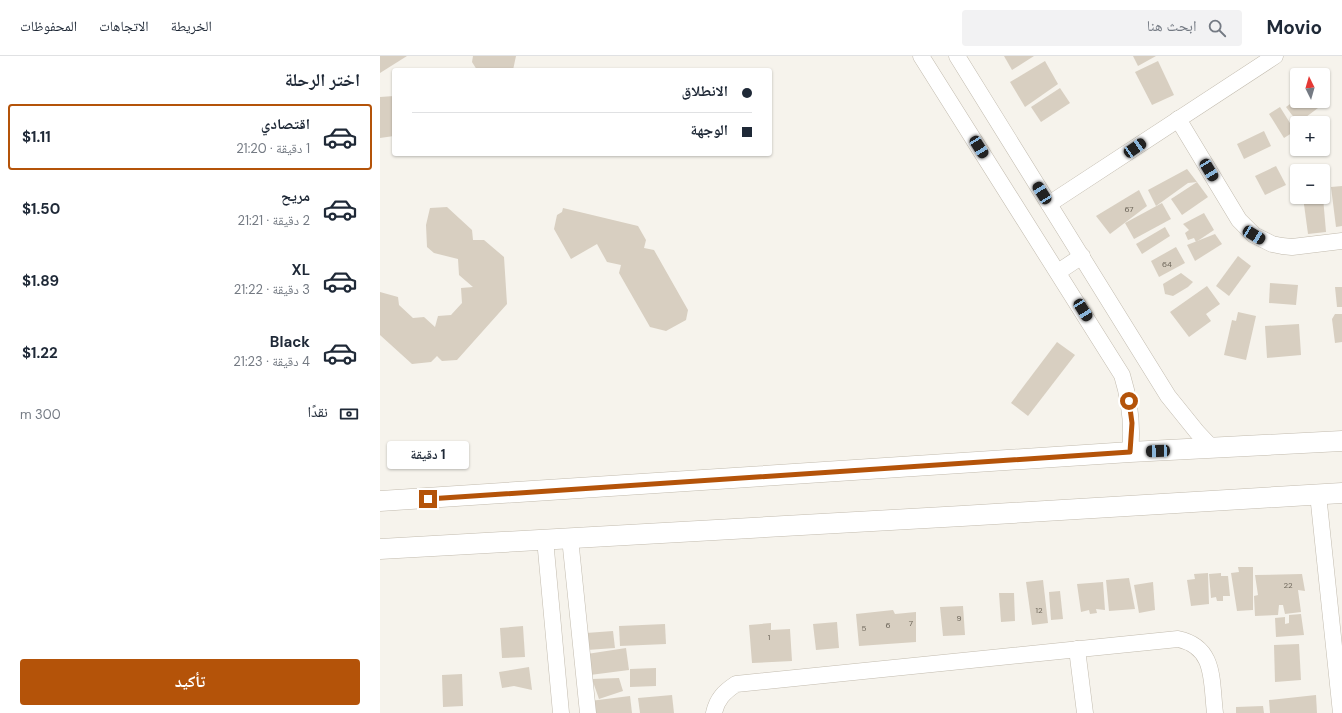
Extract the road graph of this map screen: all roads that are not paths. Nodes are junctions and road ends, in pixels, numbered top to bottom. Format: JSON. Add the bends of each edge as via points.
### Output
{"nodes":[{"id":1,"x":921,"y":56,"type":"edge"},
{"id":2,"x":957,"y":56,"type":"edge"},
{"id":3,"x":1275,"y":56,"type":"edge"},
{"id":4,"x":1178,"y":119,"type":"junction"},
{"id":5,"x":1049,"y":204,"type":"junction"},
{"id":6,"x":1342,"y":241,"type":"edge"},
{"id":7,"x":1082,"y":256,"type":"junction"},
{"id":8,"x":1058,"y":272,"type":"junction"},
{"id":9,"x":1342,"y":441,"type":"edge"},
{"id":10,"x":1213,"y":449,"type":"junction"},
{"id":11,"x":1130,"y":452,"type":"junction"},
{"id":12,"x":1342,"y":493,"type":"edge"},
{"id":13,"x":1318,"y":494,"type":"junction"},
{"id":14,"x":380,"y":501,"type":"edge"},
{"id":15,"x":570,"y":538,"type":"junction"},
{"id":16,"x":544,"y":539,"type":"junction"},
{"id":17,"x":380,"y":549,"type":"edge"},
{"id":18,"x":1077,"y":650,"type":"junction"},
{"id":19,"x":561,"y":713,"type":"edge"},
{"id":20,"x":588,"y":713,"type":"edge"},
{"id":21,"x":714,"y":713,"type":"edge"},
{"id":22,"x":1085,"y":713,"type":"edge"},
{"id":23,"x":1215,"y":713,"type":"edge"},
{"id":24,"x":1341,"y":713,"type":"edge"}],
"edges":[{"from":1,"to":8,"type":"street"},
{"from":2,"to":5,"type":"street"},
{"from":3,"to":4,"type":"street"},
{"from":4,"to":5,"type":"street"},
{"from":4,"to":6,"type":"street","via":[[1240,220],[1254,235],[1272,244],[1292,247]]},
{"from":5,"to":7,"type":"street"},
{"from":7,"to":8,"type":"street"},
{"from":7,"to":10,"type":"street","via":[[1168,396]]},
{"from":8,"to":11,"type":"street","via":[[1122,375],[1131,409]]},
{"from":9,"to":10,"type":"street"},
{"from":10,"to":11,"type":"street"},
{"from":11,"to":14,"type":"street"},
{"from":12,"to":13,"type":"street"},
{"from":13,"to":15,"type":"street"},
{"from":13,"to":24,"type":"street"},
{"from":15,"to":16,"type":"street"},
{"from":15,"to":20,"type":"street"},
{"from":16,"to":17,"type":"street"},
{"from":16,"to":19,"type":"street"},
{"from":18,"to":21,"type":"street","via":[[736,684],[724,693]]},
{"from":18,"to":22,"type":"street"},
{"from":18,"to":23,"type":"street","via":[[1178,639],[1190,641],[1199,647],[1210,668]]}]}
